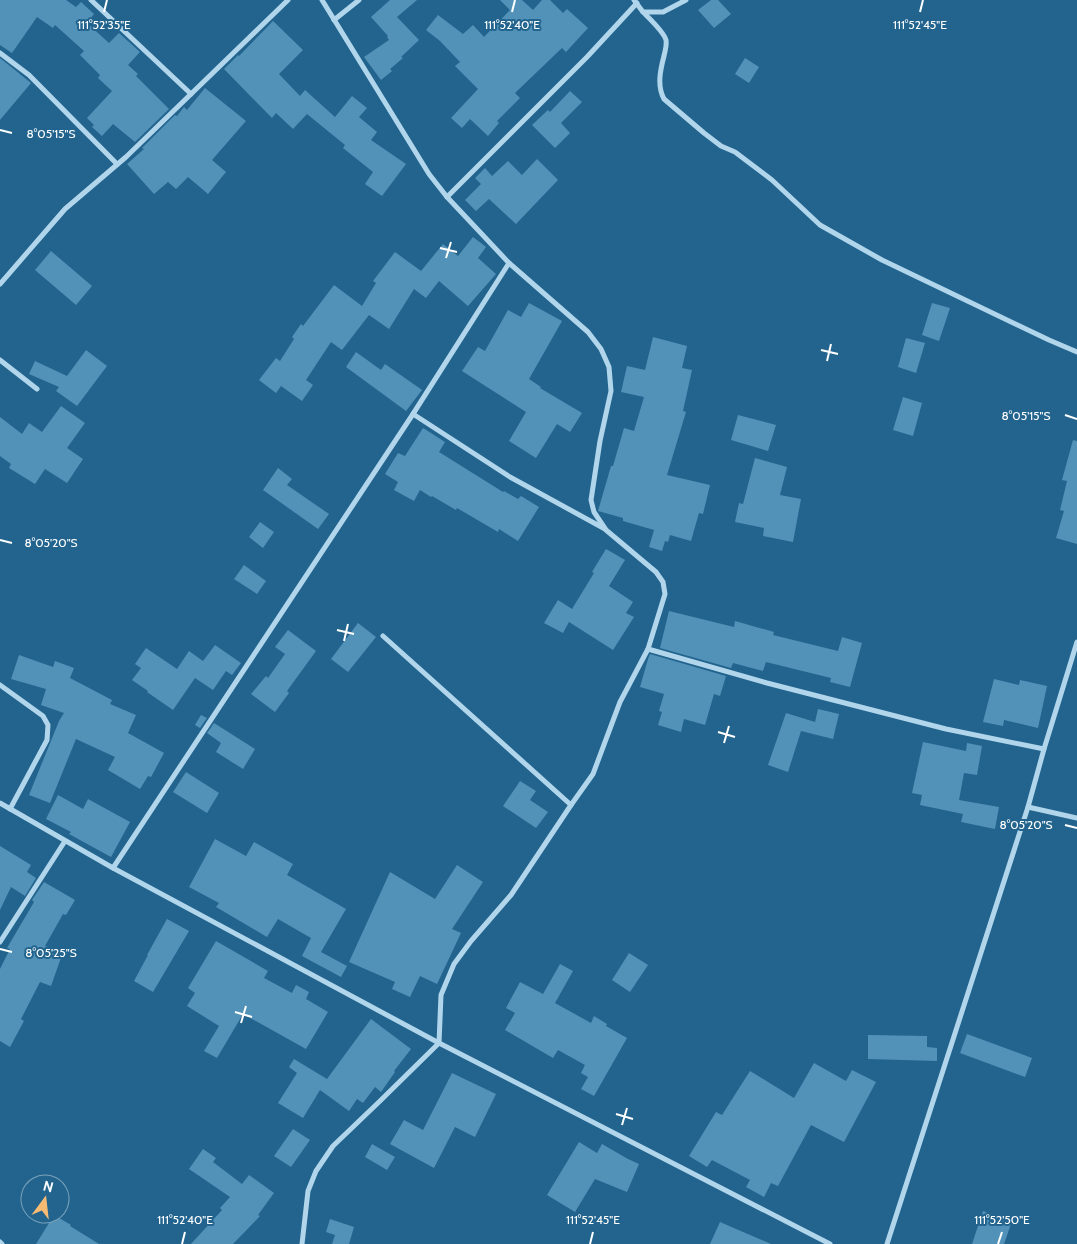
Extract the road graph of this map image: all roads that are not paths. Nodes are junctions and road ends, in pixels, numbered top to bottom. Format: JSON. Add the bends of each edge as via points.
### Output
{"nodes":[{"id":1,"x":90,"y":0,"type":"edge"},
{"id":2,"x":288,"y":0,"type":"edge"},
{"id":3,"x":322,"y":0,"type":"edge"},
{"id":4,"x":359,"y":0,"type":"edge"},
{"id":5,"x":686,"y":0,"type":"edge"},
{"id":6,"x":635,"y":2,"type":"edge"},
{"id":7,"x":644,"y":12,"type":"junction"},
{"id":8,"x":334,"y":20,"type":"junction"},
{"id":9,"x":0,"y":53,"type":"edge"},
{"id":10,"x":191,"y":94,"type":"junction"},
{"id":11,"x":117,"y":164,"type":"junction"},
{"id":12,"x":447,"y":197,"type":"junction"},
{"id":13,"x":509,"y":264,"type":"junction"},
{"id":14,"x":0,"y":284,"type":"edge"},
{"id":15,"x":1077,"y":352,"type":"edge"},
{"id":16,"x":0,"y":360,"type":"edge"},
{"id":17,"x":37,"y":389,"type":"dead end"},
{"id":18,"x":413,"y":414,"type":"junction"},
{"id":19,"x":606,"y":530,"type":"junction"},
{"id":20,"x":383,"y":636,"type":"dead end"},
{"id":21,"x":1077,"y":642,"type":"edge"},
{"id":22,"x":648,"y":649,"type":"junction"},
{"id":23,"x":0,"y":684,"type":"edge"},
{"id":24,"x":1044,"y":749,"type":"junction"},
{"id":25,"x":0,"y":803,"type":"edge"},
{"id":26,"x":571,"y":805,"type":"junction"},
{"id":27,"x":1028,"y":807,"type":"junction"},
{"id":28,"x":10,"y":808,"type":"junction"},
{"id":29,"x":1077,"y":818,"type":"edge"},
{"id":30,"x":66,"y":841,"type":"junction"},
{"id":31,"x":113,"y":868,"type":"junction"},
{"id":32,"x":0,"y":942,"type":"edge"},
{"id":33,"x":439,"y":1043,"type":"junction"},
{"id":34,"x":303,"y":1244,"type":"edge"},
{"id":35,"x":830,"y":1244,"type":"edge"},
{"id":36,"x":887,"y":1244,"type":"edge"}],
"edges":[{"from":1,"to":10,"type":"street"},
{"from":2,"to":10,"type":"street"},
{"from":3,"to":8,"type":"street"},
{"from":4,"to":8,"type":"street"},
{"from":5,"to":7,"type":"street","via":[[664,12]]},
{"from":6,"to":7,"type":"street"},
{"from":6,"to":12,"type":"street","via":[[587,58]]},
{"from":7,"to":15,"type":"street","via":[[666,41],[659,86],[664,99],[721,146],[735,152],[772,180],[820,225],[882,260]]},
{"from":8,"to":12,"type":"street","via":[[429,174]]},
{"from":9,"to":11,"type":"street","via":[[29,76]]},
{"from":10,"to":11,"type":"street"},
{"from":11,"to":14,"type":"street","via":[[65,209]]},
{"from":12,"to":13,"type":"street"},
{"from":13,"to":18,"type":"street"},
{"from":13,"to":19,"type":"street","via":[[588,332],[609,367],[611,391],[591,500],[594,512]]},
{"from":16,"to":17,"type":"street"},
{"from":18,"to":19,"type":"street","via":[[510,477]]},
{"from":18,"to":31,"type":"street"},
{"from":19,"to":22,"type":"street","via":[[656,572],[663,582],[665,594]]},
{"from":20,"to":26,"type":"street"},
{"from":21,"to":24,"type":"street"},
{"from":22,"to":24,"type":"street","via":[[937,727]]},
{"from":22,"to":26,"type":"street","via":[[620,702],[593,774]]},
{"from":23,"to":28,"type":"street","via":[[44,716],[48,725],[46,740]]},
{"from":24,"to":27,"type":"street"},
{"from":25,"to":28,"type":"street"},
{"from":26,"to":33,"type":"street","via":[[511,895],[454,964],[441,995]]},
{"from":27,"to":29,"type":"street"},
{"from":27,"to":36,"type":"street"},
{"from":28,"to":30,"type":"street"},
{"from":30,"to":31,"type":"street"},
{"from":30,"to":32,"type":"street"},
{"from":31,"to":33,"type":"street"},
{"from":33,"to":34,"type":"street","via":[[333,1146],[316,1171],[308,1191]]},
{"from":33,"to":35,"type":"street"}]}
